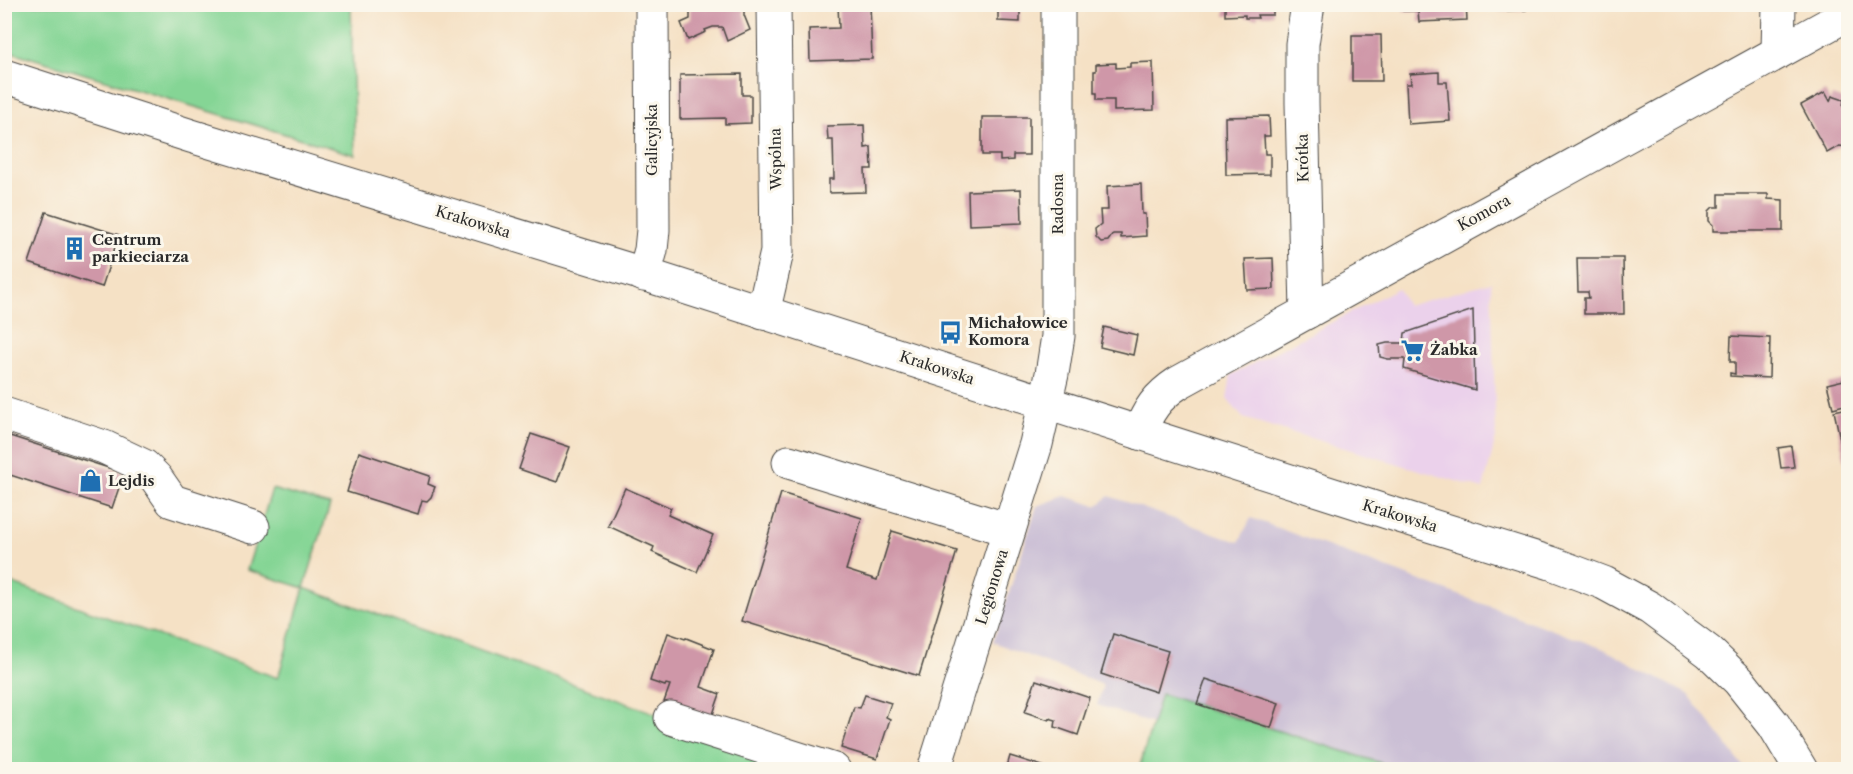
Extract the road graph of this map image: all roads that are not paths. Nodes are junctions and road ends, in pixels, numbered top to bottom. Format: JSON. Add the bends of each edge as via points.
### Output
{"nodes":[{"id":1,"x":652,"y":4,"type":"edge"},
{"id":2,"x":774,"y":4,"type":"edge"},
{"id":3,"x":1058,"y":4,"type":"edge"},
{"id":4,"x":1308,"y":4,"type":"edge"},
{"id":5,"x":1779,"y":4,"type":"edge"},
{"id":6,"x":1848,"y":14,"type":"edge"},
{"id":7,"x":1778,"y":52,"type":"junction"},
{"id":8,"x":4,"y":76,"type":"edge"},
{"id":9,"x":644,"y":275,"type":"junction"},
{"id":10,"x":1307,"y":312,"type":"junction"},
{"id":11,"x":763,"y":313,"type":"junction"},
{"id":12,"x":1045,"y":403,"type":"junction"},
{"id":13,"x":4,"y":414,"type":"edge"},
{"id":14,"x":1140,"y":433,"type":"junction"},
{"id":15,"x":789,"y":462,"type":"dead end"},
{"id":16,"x":253,"y":527,"type":"dead end"},
{"id":17,"x":1009,"y":530,"type":"junction"},
{"id":18,"x":671,"y":718,"type":"dead end"},
{"id":19,"x":834,"y":770,"type":"edge"},
{"id":20,"x":934,"y":770,"type":"edge"},
{"id":21,"x":1801,"y":770,"type":"edge"}],
"edges":[{"from":1,"to":9,"type":"street","name":"Galicyjska","via":[[653,230]]},
{"from":2,"to":11,"type":"street","name":"Wspólna","via":[[777,252]]},
{"from":3,"to":12,"type":"street","name":"Radosna","via":[[1058,336]]},
{"from":4,"to":10,"type":"street","name":"Krótka","via":[[1302,44]]},
{"from":5,"to":7,"type":"street"},
{"from":6,"to":7,"type":"street","name":"Komora"},
{"from":7,"to":10,"type":"street","name":"Komora"},
{"from":8,"to":9,"type":"street","name":"Krakowska"},
{"from":9,"to":11,"type":"street","name":"Krakowska"},
{"from":10,"to":14,"type":"street","name":"Komora","via":[[1166,391],[1150,409]]},
{"from":11,"to":12,"type":"street","name":"Krakowska"},
{"from":12,"to":14,"type":"street","name":"Krakowska"},
{"from":12,"to":17,"type":"street","name":"Legionowa"},
{"from":13,"to":16,"type":"street","via":[[104,447],[144,466],[172,501]]},
{"from":14,"to":21,"type":"street","name":"Krakowska","via":[[1604,583],[1650,608],[1709,652],[1739,681],[1774,725]]},
{"from":15,"to":17,"type":"street"},
{"from":17,"to":20,"type":"street","name":"Legionowa"},
{"from":18,"to":19,"type":"street"}]}
